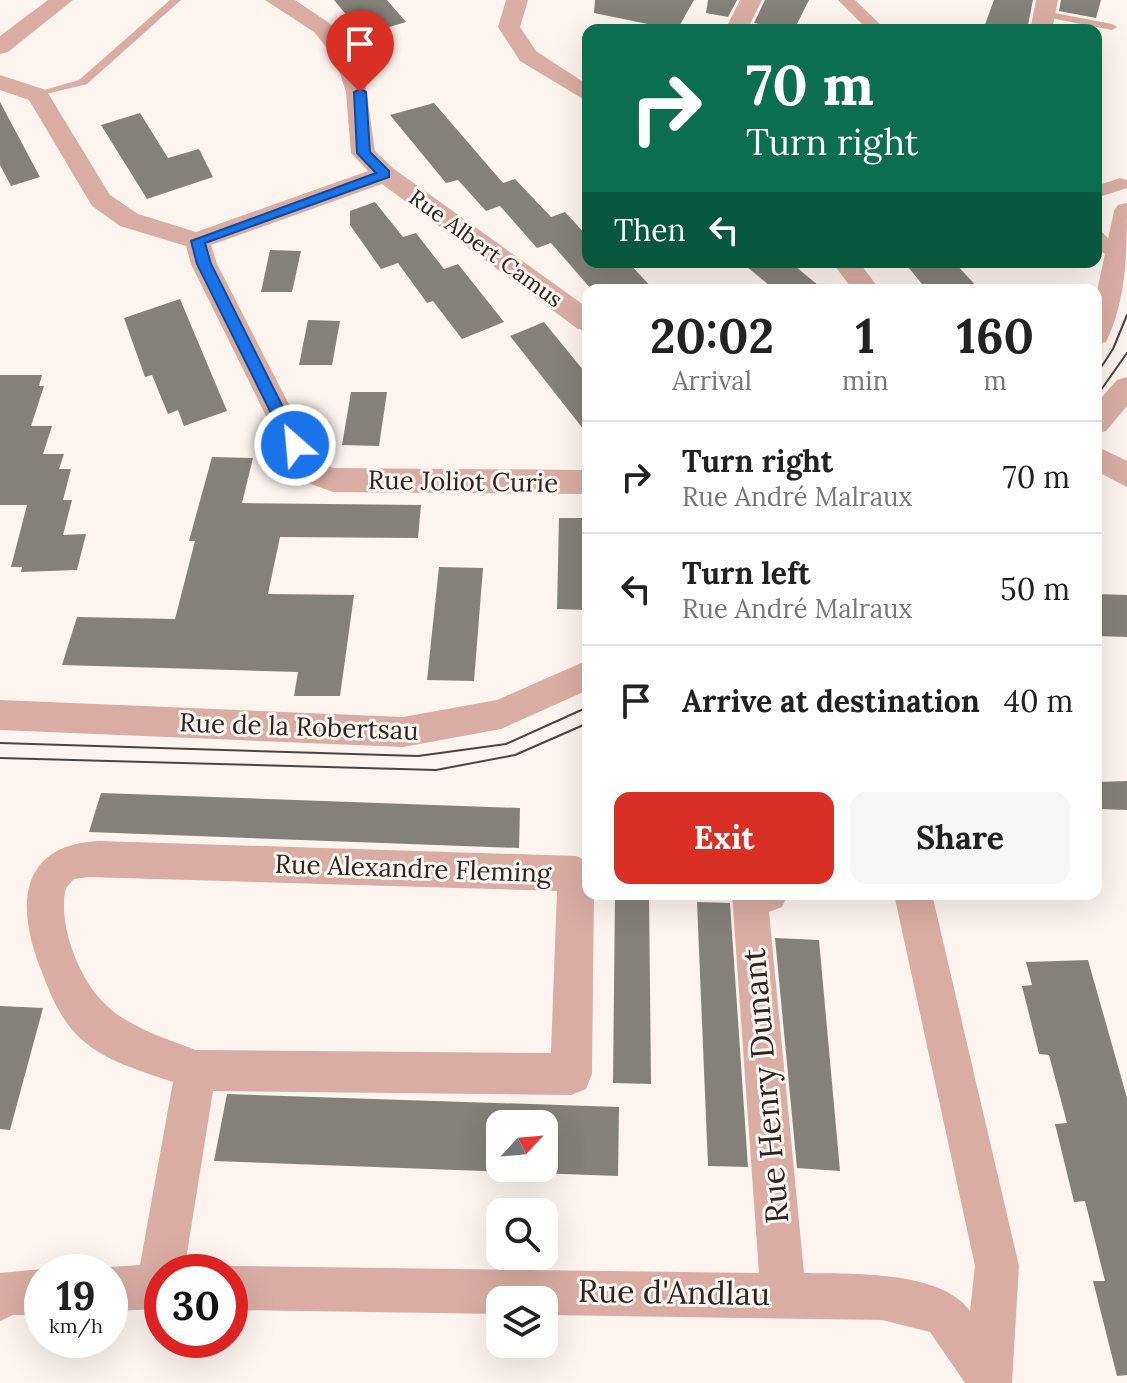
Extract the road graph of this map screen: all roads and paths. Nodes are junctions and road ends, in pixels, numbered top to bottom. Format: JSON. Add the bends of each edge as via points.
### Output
{"nodes":[{"id":1,"x":62,"y":0,"type":"edge"},
{"id":2,"x":176,"y":0,"type":"edge"},
{"id":3,"x":276,"y":0,"type":"edge"},
{"id":4,"x":517,"y":0,"type":"edge"},
{"id":5,"x":751,"y":0,"type":"edge"},
{"id":6,"x":846,"y":0,"type":"edge"},
{"id":7,"x":1044,"y":15,"type":"edge"},
{"id":8,"x":739,"y":24,"type":"edge"},
{"id":9,"x":872,"y":24,"type":"edge"},
{"id":10,"x":1095,"y":24,"type":"edge"},
{"id":11,"x":1102,"y":25,"type":"edge"},
{"id":12,"x":1112,"y":27,"type":"dead end"},
{"id":13,"x":0,"y":47,"type":"edge"},
{"id":14,"x":0,"y":82,"type":"edge"},
{"id":15,"x":582,"y":91,"type":"edge"},
{"id":16,"x":38,"y":95,"type":"junction"},
{"id":17,"x":385,"y":174,"type":"junction"},
{"id":18,"x":1120,"y":184,"type":"dead end"},
{"id":19,"x":1102,"y":190,"type":"edge"},
{"id":20,"x":1127,"y":211,"type":"edge"},
{"id":21,"x":197,"y":241,"type":"junction"},
{"id":22,"x":850,"y":268,"type":"edge"},
{"id":23,"x":862,"y":284,"type":"edge"},
{"id":24,"x":582,"y":318,"type":"edge"},
{"id":25,"x":1102,"y":320,"type":"edge"},
{"id":26,"x":1127,"y":387,"type":"edge"},
{"id":27,"x":1102,"y":416,"type":"edge"},
{"id":28,"x":1102,"y":461,"type":"edge"},
{"id":29,"x":1127,"y":476,"type":"edge"},
{"id":30,"x":582,"y":482,"type":"edge"},
{"id":31,"x":582,"y":677,"type":"edge"},
{"id":32,"x":0,"y":715,"type":"edge"},
{"id":33,"x":749,"y":900,"type":"edge"},
{"id":34,"x":914,"y":900,"type":"edge"},
{"id":35,"x":196,"y":1070,"type":"junction"},
{"id":36,"x":165,"y":1254,"type":"edge"},
{"id":37,"x":248,"y":1288,"type":"edge"},
{"id":38,"x":24,"y":1292,"type":"edge"},
{"id":39,"x":783,"y":1294,"type":"junction"},
{"id":40,"x":0,"y":1298,"type":"edge"},
{"id":41,"x":988,"y":1379,"type":"edge"}],
"edges":[{"from":1,"to":13,"type":"street"},
{"from":2,"to":16,"type":"lane","via":[[83,82]]},
{"from":3,"to":17,"type":"street","name":"Rue Albert Camus","via":[[315,22],[344,50],[360,92],[363,153]]},
{"from":4,"to":15,"type":"street","via":[[509,27],[528,56]]},
{"from":5,"to":8,"type":"street"},
{"from":6,"to":9,"type":"street"},
{"from":7,"to":10,"type":"lane"},
{"from":11,"to":12,"type":"lane"},
{"from":14,"to":16,"type":"street"},
{"from":16,"to":21,"type":"street","via":[[101,200],[129,220]]},
{"from":17,"to":21,"type":"street"},
{"from":17,"to":24,"type":"street","name":"Rue Albert Camus"},
{"from":18,"to":19,"type":"street"},
{"from":20,"to":25,"type":"street"},
{"from":21,"to":30,"type":"street","name":"Rue Joliot Curie","via":[[308,471],[333,480]]},
{"from":22,"to":23,"type":"street"},
{"from":26,"to":27,"type":"street"},
{"from":28,"to":29,"type":"street"},
{"from":31,"to":32,"type":"street","name":"Rue de la Robertsau","via":[[501,714],[403,732]]},
{"from":33,"to":39,"type":"street","name":"Rue Henry Dunant"},
{"from":34,"to":41,"type":"street","name":"Rue d'Andlau","via":[[997,1266]]},
{"from":35,"to":35,"type":"street","name":"Rue Alexandre Fleming","via":[[121,1041],[82,1011],[43,914],[47,883],[62,866],[83,860],[139,860],[576,874],[571,1074]]},
{"from":35,"to":36,"type":"street"},
{"from":37,"to":39,"type":"street","name":"Rue d'Andlau"},
{"from":38,"to":40,"type":"street"},
{"from":39,"to":41,"type":"street","name":"Rue d'Andlau","via":[[882,1297],[944,1313]]}]}
